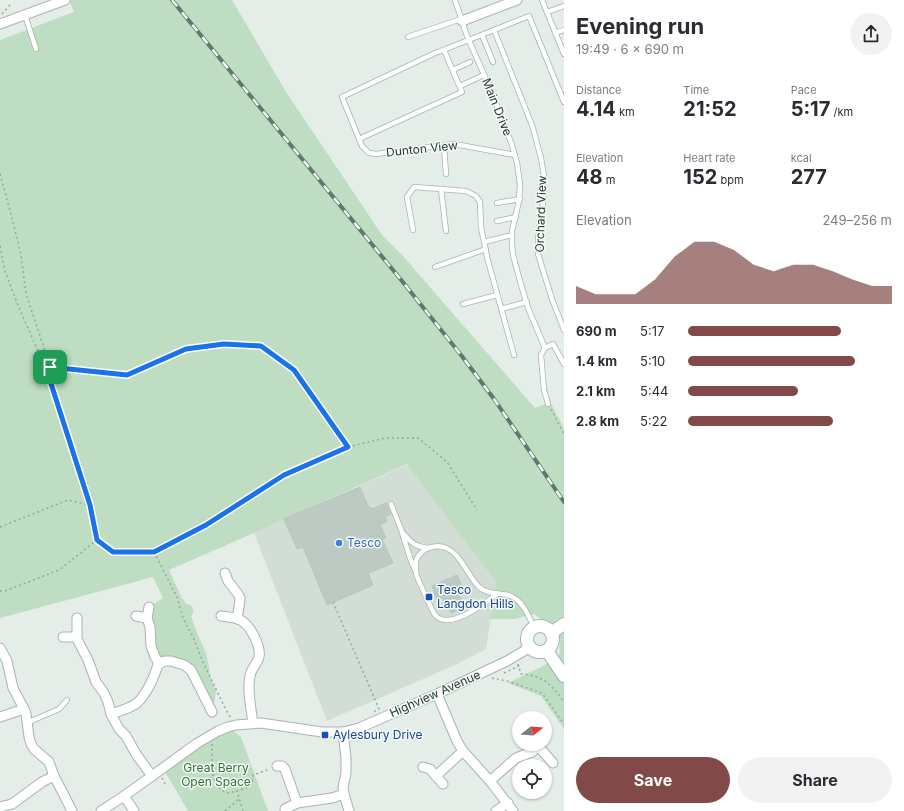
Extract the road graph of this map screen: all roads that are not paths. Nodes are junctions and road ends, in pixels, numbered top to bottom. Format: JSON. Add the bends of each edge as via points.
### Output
{"nodes":[{"id":1,"x":65,"y":0,"type":"edge"},
{"id":2,"x":456,"y":0,"type":"edge"},
{"id":3,"x":517,"y":0,"type":"edge"},
{"id":4,"x":542,"y":0,"type":"edge"},
{"id":5,"x":564,"y":6,"type":"edge"},
{"id":6,"x":547,"y":12,"type":"junction"},
{"id":7,"x":24,"y":15,"type":"junction"},
{"id":8,"x":462,"y":20,"type":"junction"},
{"id":9,"x":0,"y":24,"type":"edge"},
{"id":10,"x":494,"y":30,"type":"junction"},
{"id":11,"x":564,"y":30,"type":"edge"},
{"id":12,"x":555,"y":33,"type":"junction"},
{"id":13,"x":482,"y":35,"type":"junction"},
{"id":14,"x":408,"y":37,"type":"dead end"},
{"id":15,"x":469,"y":40,"type":"junction"},
{"id":16,"x":36,"y":49,"type":"dead end"},
{"id":17,"x":444,"y":50,"type":"junction"},
{"id":18,"x":564,"y":54,"type":"edge"},
{"id":19,"x":470,"y":62,"type":"dead end"},
{"id":20,"x":493,"y":62,"type":"dead end"},
{"id":21,"x":452,"y":70,"type":"junction"},
{"id":22,"x":484,"y":75,"type":"junction"},
{"id":23,"x":460,"y":86,"type":"junction"},
{"id":24,"x":564,"y":102,"type":"edge"},
{"id":25,"x":359,"y":139,"type":"junction"},
{"id":26,"x":444,"y":146,"type":"junction"},
{"id":27,"x":514,"y":155,"type":"junction"},
{"id":28,"x":446,"y":174,"type":"dead end"},
{"id":29,"x":441,"y":189,"type":"junction"},
{"id":30,"x":520,"y":199,"type":"junction"},
{"id":31,"x":497,"y":203,"type":"dead end"},
{"id":32,"x":516,"y":217,"type":"junction"},
{"id":33,"x":497,"y":221,"type":"dead end"},
{"id":34,"x":413,"y":230,"type":"dead end"},
{"id":35,"x":446,"y":232,"type":"dead end"},
{"id":36,"x":512,"y":235,"type":"junction"},
{"id":37,"x":484,"y":242,"type":"junction"},
{"id":38,"x":486,"y":249,"type":"junction"},
{"id":39,"x":435,"y":267,"type":"dead end"},
{"id":40,"x":497,"y":296,"type":"junction"},
{"id":41,"x":526,"y":302,"type":"junction"},
{"id":42,"x":463,"y":304,"type":"dead end"},
{"id":43,"x":501,"y":309,"type":"junction"},
{"id":44,"x":564,"y":330,"type":"edge"},
{"id":45,"x":545,"y":348,"type":"junction"},
{"id":46,"x":514,"y":355,"type":"dead end"},
{"id":47,"x":564,"y":364,"type":"edge"},
{"id":48,"x":548,"y":404,"type":"road end"},
{"id":49,"x":391,"y":504,"type":"dead end"},
{"id":50,"x":401,"y":529,"type":"junction"},
{"id":51,"x":428,"y":548,"type":"junction"},
{"id":52,"x":225,"y":573,"type":"dead end"},
{"id":53,"x":416,"y":573,"type":"junction"},
{"id":54,"x":497,"y":594,"type":"junction"},
{"id":55,"x":149,"y":607,"type":"dead end"},
{"id":56,"x":136,"y":616,"type":"dead end"},
{"id":57,"x":221,"y":616,"type":"dead end"},
{"id":58,"x":77,"y":618,"type":"dead end"},
{"id":59,"x":147,"y":618,"type":"junction"},
{"id":60,"x":237,"y":619,"type":"junction"},
{"id":61,"x":564,"y":624,"type":"edge"},
{"id":62,"x":534,"y":628,"type":"junction"},
{"id":63,"x":551,"y":632,"type":"junction"},
{"id":64,"x":63,"y":637,"type":"dead end"},
{"id":65,"x":76,"y":637,"type":"junction"},
{"id":66,"x":0,"y":648,"type":"edge"},
{"id":67,"x":529,"y":648,"type":"junction"},
{"id":68,"x":547,"y":651,"type":"junction"},
{"id":69,"x":158,"y":664,"type":"junction"},
{"id":70,"x":564,"y":676,"type":"edge"},
{"id":71,"x":437,"y":694,"type":"junction"},
{"id":72,"x":67,"y":700,"type":"dead end"},
{"id":73,"x":24,"y":709,"type":"junction"},
{"id":74,"x":212,"y":712,"type":"dead end"},
{"id":75,"x":112,"y":714,"type":"junction"},
{"id":76,"x":0,"y":717,"type":"edge"},
{"id":77,"x":27,"y":723,"type":"junction"},
{"id":78,"x":253,"y":723,"type":"junction"},
{"id":79,"x":343,"y":732,"type":"junction"},
{"id":80,"x":463,"y":751,"type":"junction"},
{"id":81,"x":533,"y":751,"type":"edge"},
{"id":82,"x":543,"y":751,"type":"edge"},
{"id":83,"x":553,"y":762,"type":"dead end"},
{"id":84,"x":277,"y":766,"type":"road end"},
{"id":85,"x":423,"y":767,"type":"dead end"},
{"id":86,"x":54,"y":776,"type":"junction"},
{"id":87,"x":152,"y":776,"type":"junction"},
{"id":88,"x":436,"y":776,"type":"junction"},
{"id":89,"x":490,"y":781,"type":"junction"},
{"id":90,"x":443,"y":784,"type":"dead end"},
{"id":91,"x":344,"y":794,"type":"junction"},
{"id":92,"x":124,"y":796,"type":"junction"},
{"id":93,"x":297,"y":803,"type":"junction"},
{"id":94,"x":508,"y":803,"type":"junction"},
{"id":95,"x":1,"y":808,"type":"edge"},
{"id":96,"x":283,"y":810,"type":"edge"},
{"id":97,"x":72,"y":811,"type":"edge"},
{"id":98,"x":101,"y":811,"type":"edge"},
{"id":99,"x":134,"y":811,"type":"edge"},
{"id":100,"x":349,"y":811,"type":"edge"},
{"id":101,"x":496,"y":811,"type":"edge"},
{"id":102,"x":513,"y":811,"type":"edge"}],
"edges":[{"from":1,"to":7,"type":"street"},
{"from":2,"to":8,"type":"lane","name":"Main Drive"},
{"from":3,"to":8,"type":"street"},
{"from":4,"to":6,"type":"lane"},
{"from":5,"to":6,"type":"lane"},
{"from":6,"to":12,"type":"lane"},
{"from":7,"to":9,"type":"street"},
{"from":7,"to":16,"type":"lane"},
{"from":8,"to":14,"type":"lane"},
{"from":8,"to":15,"type":"lane","name":"Main Drive"},
{"from":10,"to":13,"type":"lane"},
{"from":10,"to":24,"type":"lane","via":[[528,16]]},
{"from":10,"to":44,"type":"lane","name":"Orchard View","via":[[532,125],[541,158],[544,195],[538,254]]},
{"from":11,"to":12,"type":"lane"},
{"from":12,"to":18,"type":"lane"},
{"from":13,"to":15,"type":"lane"},
{"from":13,"to":20,"type":"lane"},
{"from":15,"to":17,"type":"lane","name":"Dunton View"},
{"from":15,"to":22,"type":"lane","name":"Main Drive"},
{"from":17,"to":21,"type":"lane"},
{"from":17,"to":25,"type":"lane","name":"Dunton View","via":[[342,97]]},
{"from":19,"to":21,"type":"lane"},
{"from":21,"to":23,"type":"lane"},
{"from":22,"to":23,"type":"lane","name":"Dunton View"},
{"from":22,"to":27,"type":"lane","name":"Main Drive"},
{"from":23,"to":25,"type":"lane","name":"Dunton View","via":[[462,92]]},
{"from":25,"to":26,"type":"lane","name":"Dunton View","via":[[368,153],[376,154]]},
{"from":26,"to":27,"type":"lane","name":"Dunton View","via":[[454,144]]},
{"from":26,"to":28,"type":"lane"},
{"from":27,"to":30,"type":"lane","name":"Main Drive","via":[[517,162]]},
{"from":29,"to":34,"type":"lane","via":[[414,187],[407,197]]},
{"from":29,"to":35,"type":"lane"},
{"from":29,"to":37,"type":"lane","via":[[466,191],[476,196],[480,202]]},
{"from":30,"to":31,"type":"lane"},
{"from":30,"to":32,"type":"lane","name":"Main Drive"},
{"from":32,"to":33,"type":"lane"},
{"from":32,"to":36,"type":"lane","name":"Main Drive"},
{"from":36,"to":37,"type":"lane"},
{"from":36,"to":41,"type":"lane","name":"Main Drive","via":[[513,255]]},
{"from":37,"to":38,"type":"lane"},
{"from":38,"to":39,"type":"lane"},
{"from":38,"to":40,"type":"lane"},
{"from":40,"to":42,"type":"lane"},
{"from":40,"to":43,"type":"lane"},
{"from":41,"to":43,"type":"lane"},
{"from":41,"to":45,"type":"lane","name":"Main Drive"},
{"from":43,"to":46,"type":"lane"},
{"from":45,"to":47,"type":"lane","via":[[553,344]]},
{"from":45,"to":48,"type":"lane","via":[[541,355]]},
{"from":49,"to":50,"type":"lane"},
{"from":50,"to":51,"type":"lane","via":[[414,545]]},
{"from":50,"to":53,"type":"lane"},
{"from":51,"to":53,"type":"lane","via":[[416,560]]},
{"from":51,"to":54,"type":"lane","via":[[445,547],[452,551],[480,587]]},
{"from":52,"to":60,"type":"street","via":[[240,598]]},
{"from":53,"to":54,"type":"lane","via":[[430,607],[441,619],[461,616]]},
{"from":54,"to":62,"type":"lane","via":[[509,596],[517,601]]},
{"from":55,"to":59,"type":"street"},
{"from":56,"to":59,"type":"street"},
{"from":57,"to":60,"type":"street"},
{"from":58,"to":65,"type":"street"},
{"from":59,"to":69,"type":"street","via":[[151,646]]},
{"from":60,"to":78,"type":"street","via":[[246,624],[256,640],[259,652],[250,675]]},
{"from":61,"to":63,"type":"main road"},
{"from":62,"to":63,"type":"main road","via":[[543,626]]},
{"from":62,"to":67,"type":"main road","via":[[527,636]]},
{"from":63,"to":68,"type":"main road","via":[[552,646]]},
{"from":64,"to":65,"type":"street"},
{"from":65,"to":75,"type":"street"},
{"from":66,"to":73,"type":"street","via":[[7,661],[13,688]]},
{"from":67,"to":68,"type":"main road","via":[[537,652]]},
{"from":67,"to":71,"type":"street","name":"Highview Avenue"},
{"from":68,"to":70,"type":"main road"},
{"from":69,"to":74,"type":"street","via":[[171,661],[191,670]]},
{"from":69,"to":75,"type":"street","via":[[155,675],[137,703]]},
{"from":71,"to":79,"type":"street","name":"Highview Avenue","via":[[366,726]]},
{"from":71,"to":80,"type":"street"},
{"from":72,"to":77,"type":"lane","via":[[59,709]]},
{"from":73,"to":76,"type":"street"},
{"from":73,"to":77,"type":"street"},
{"from":75,"to":87,"type":"street","via":[[119,729]]},
{"from":77,"to":86,"type":"street","via":[[31,744],[49,762]]},
{"from":78,"to":79,"type":"street","name":"Highview Avenue","via":[[322,732]]},
{"from":78,"to":87,"type":"street","name":"Highview Avenue","via":[[218,731]]},
{"from":79,"to":91,"type":"street","via":[[346,758]]},
{"from":80,"to":88,"type":"street"},
{"from":80,"to":89,"type":"street"},
{"from":81,"to":89,"type":"street","via":[[516,758]]},
{"from":82,"to":83,"type":"street"},
{"from":84,"to":93,"type":"street","via":[[285,769]]},
{"from":85,"to":88,"type":"street"},
{"from":86,"to":95,"type":"street","via":[[12,804]]},
{"from":86,"to":97,"type":"street"},
{"from":87,"to":92,"type":"street","name":"Highview Avenue"},
{"from":88,"to":90,"type":"street"},
{"from":89,"to":94,"type":"street"},
{"from":91,"to":93,"type":"street"},
{"from":91,"to":100,"type":"street"},
{"from":92,"to":98,"type":"street","name":"Highview Avenue"},
{"from":92,"to":99,"type":"street"},
{"from":93,"to":96,"type":"street"},
{"from":94,"to":101,"type":"street"},
{"from":94,"to":102,"type":"street"}]}
